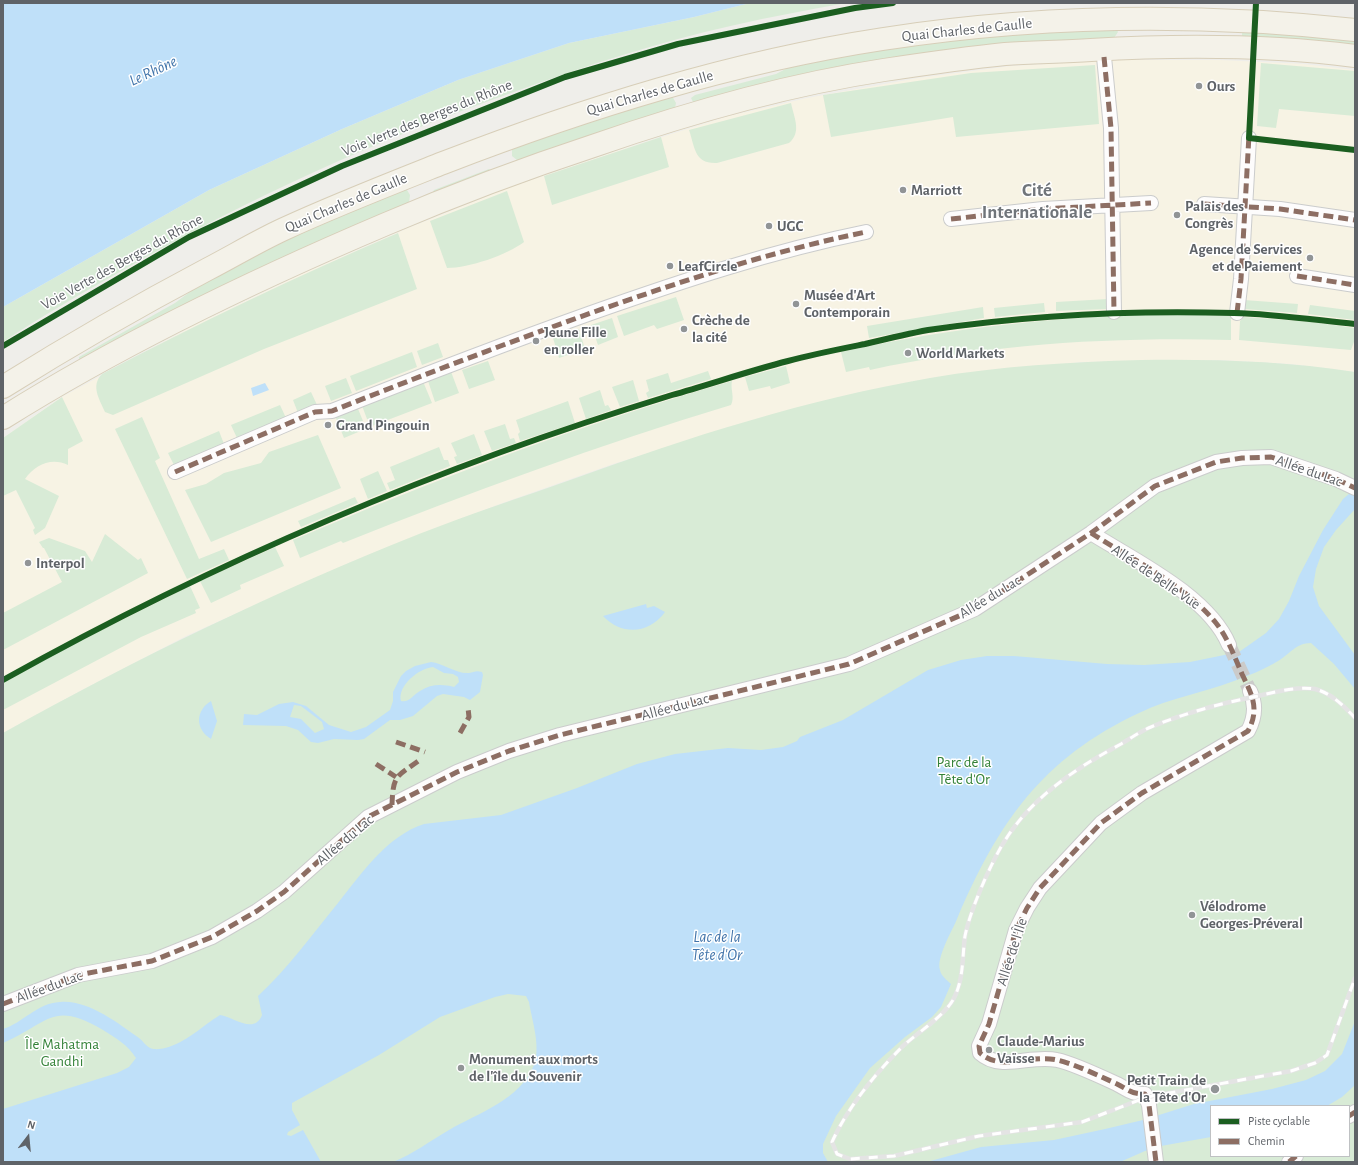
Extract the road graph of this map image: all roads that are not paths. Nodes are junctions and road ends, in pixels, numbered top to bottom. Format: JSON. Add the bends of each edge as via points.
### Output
{"nodes":[{"id":1,"x":1355,"y":30,"type":"edge"},
{"id":2,"x":1104,"y":56,"type":"dead end"},
{"id":3,"x":1355,"y":56,"type":"edge"},
{"id":4,"x":1249,"y":138,"type":"dead end"},
{"id":5,"x":1151,"y":203,"type":"dead end"},
{"id":6,"x":1204,"y":204,"type":"dead end"},
{"id":7,"x":1112,"y":205,"type":"junction"},
{"id":8,"x":1244,"y":207,"type":"junction"},
{"id":9,"x":951,"y":219,"type":"dead end"},
{"id":10,"x":1355,"y":220,"type":"edge"},
{"id":11,"x":866,"y":232,"type":"dead end"},
{"id":12,"x":1297,"y":276,"type":"dead end"},
{"id":13,"x":1355,"y":285,"type":"edge"},
{"id":14,"x":1114,"y":306,"type":"dead end"},
{"id":15,"x":1237,"y":313,"type":"dead end"},
{"id":16,"x":3,"y":387,"type":"edge"},
{"id":17,"x":3,"y":418,"type":"edge"},
{"id":18,"x":175,"y":472,"type":"dead end"},
{"id":19,"x":1354,"y":487,"type":"edge"},
{"id":20,"x":1091,"y":533,"type":"junction"},
{"id":21,"x":1229,"y":646,"type":"tunnel mouth"},
{"id":22,"x":1250,"y":691,"type":"tunnel mouth"},
{"id":23,"x":3,"y":1004,"type":"edge"},
{"id":24,"x":1156,"y":1159,"type":"edge"}],
"edges":[{"from":1,"to":16,"type":"main road","name":"Quai Charles de Gaulle","via":[[1236,20],[1115,18],[986,26],[883,39],[800,54],[666,86],[522,133],[404,178],[283,230],[106,325]]},
{"from":2,"to":7,"type":"street","via":[[1111,128]]},
{"from":3,"to":17,"type":"main road","name":"Quai Charles de Gaulle","via":[[1209,46],[1129,47],[1006,54],[883,70],[795,88],[683,116],[534,166],[418,210],[316,253],[212,302],[78,373]]},
{"from":4,"to":8,"type":"street"},
{"from":5,"to":7,"type":"street"},
{"from":6,"to":8,"type":"street"},
{"from":7,"to":9,"type":"street","via":[[1023,210]]},
{"from":7,"to":14,"type":"street"},
{"from":8,"to":10,"type":"street","via":[[1307,212]]},
{"from":8,"to":15,"type":"street"},
{"from":11,"to":18,"type":"street","via":[[773,254],[685,280],[460,360],[332,411],[315,412]]},
{"from":12,"to":13,"type":"street"},
{"from":19,"to":20,"type":"street","name":"Allée du Lac","via":[[1271,457],[1216,462],[1155,486]]},
{"from":20,"to":21,"type":"street","name":"Allée de Belle Vue","via":[[1192,599],[1217,624]]},
{"from":20,"to":23,"type":"street","name":"Allée du Lac","via":[[975,609],[849,664],[560,735],[509,751],[457,772],[368,818],[284,892],[212,937],[152,961],[78,975]]},
{"from":22,"to":24,"type":"street","name":"Allée de l'Île","via":[[1254,701],[1253,721],[1248,731],[1142,793],[1101,822],[1040,888],[1016,930],[989,1024],[980,1046],[980,1053],[987,1060],[1057,1060],[1118,1084],[1134,1094],[1145,1094],[1149,1105]]}]}
